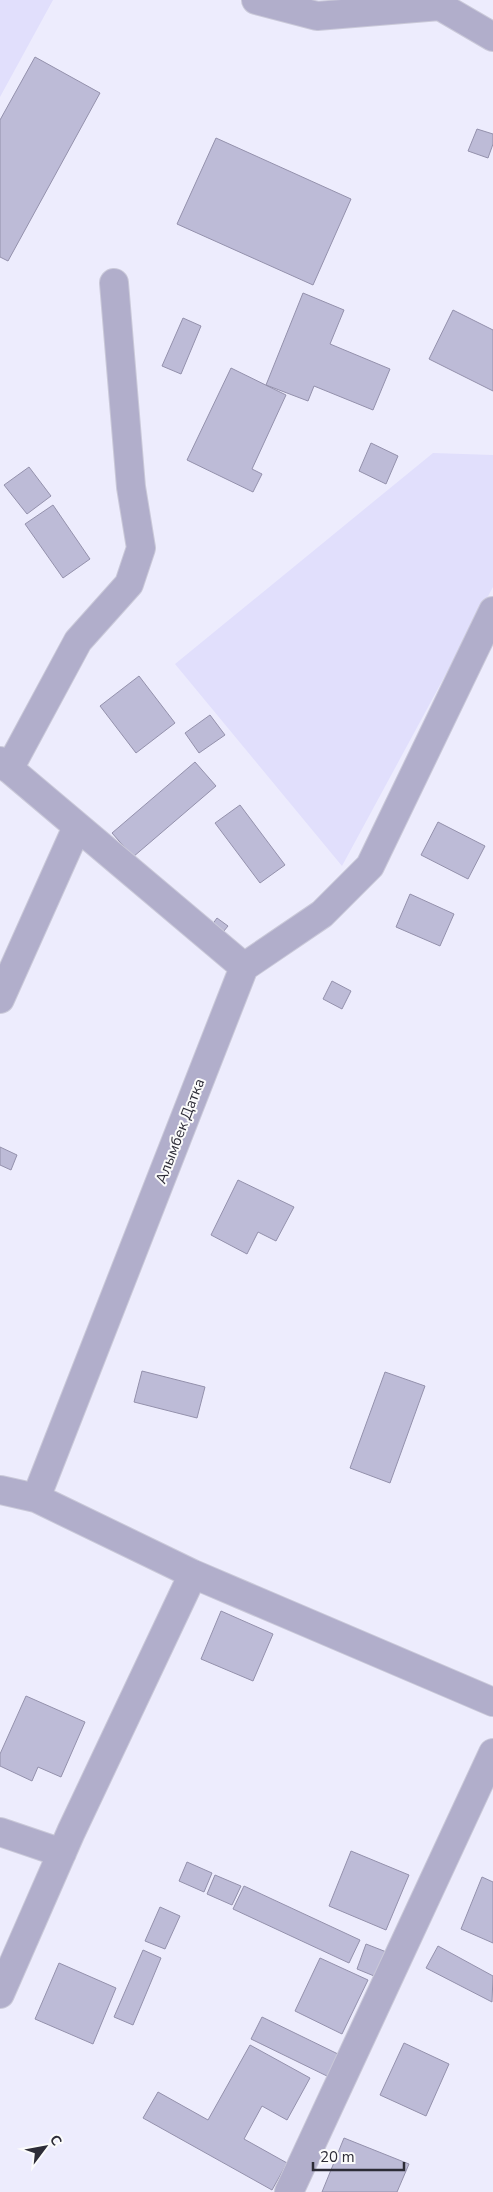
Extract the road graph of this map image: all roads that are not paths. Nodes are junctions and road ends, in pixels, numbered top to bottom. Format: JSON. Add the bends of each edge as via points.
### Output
{"nodes":[{"id":1,"x":256,"y":0,"type":"edge"},
{"id":2,"x":493,"y":37,"type":"edge"},
{"id":3,"x":114,"y":283,"type":"dead end"},
{"id":4,"x":493,"y":610,"type":"edge"},
{"id":5,"x":4,"y":765,"type":"edge"},
{"id":6,"x":77,"y":827,"type":"junction"},
{"id":7,"x":244,"y":967,"type":"junction"},
{"id":8,"x":0,"y":999,"type":"edge"},
{"id":9,"x":0,"y":1490,"type":"edge"},
{"id":10,"x":36,"y":1498,"type":"junction"},
{"id":11,"x":193,"y":1574,"type":"junction"},
{"id":12,"x":493,"y":1702,"type":"edge"},
{"id":13,"x":493,"y":1753,"type":"edge"},
{"id":14,"x":0,"y":1832,"type":"edge"},
{"id":15,"x":62,"y":1853,"type":"junction"},
{"id":16,"x":0,"y":1994,"type":"edge"},
{"id":17,"x":289,"y":2192,"type":"edge"}],
"edges":[{"from":1,"to":2,"type":"street","via":[[317,16],[440,6]]},
{"from":3,"to":5,"type":"street","via":[[131,486],[141,548],[129,584],[78,641]]},
{"from":4,"to":7,"type":"street","via":[[370,866],[322,914]]},
{"from":5,"to":6,"type":"street"},
{"from":6,"to":7,"type":"street"},
{"from":6,"to":8,"type":"street"},
{"from":7,"to":10,"type":"street","name":"Алымбек Датка"},
{"from":9,"to":10,"type":"street"},
{"from":10,"to":11,"type":"street"},
{"from":11,"to":12,"type":"street"},
{"from":11,"to":15,"type":"street"},
{"from":13,"to":17,"type":"street"},
{"from":14,"to":15,"type":"street"},
{"from":15,"to":16,"type":"street"}]}
